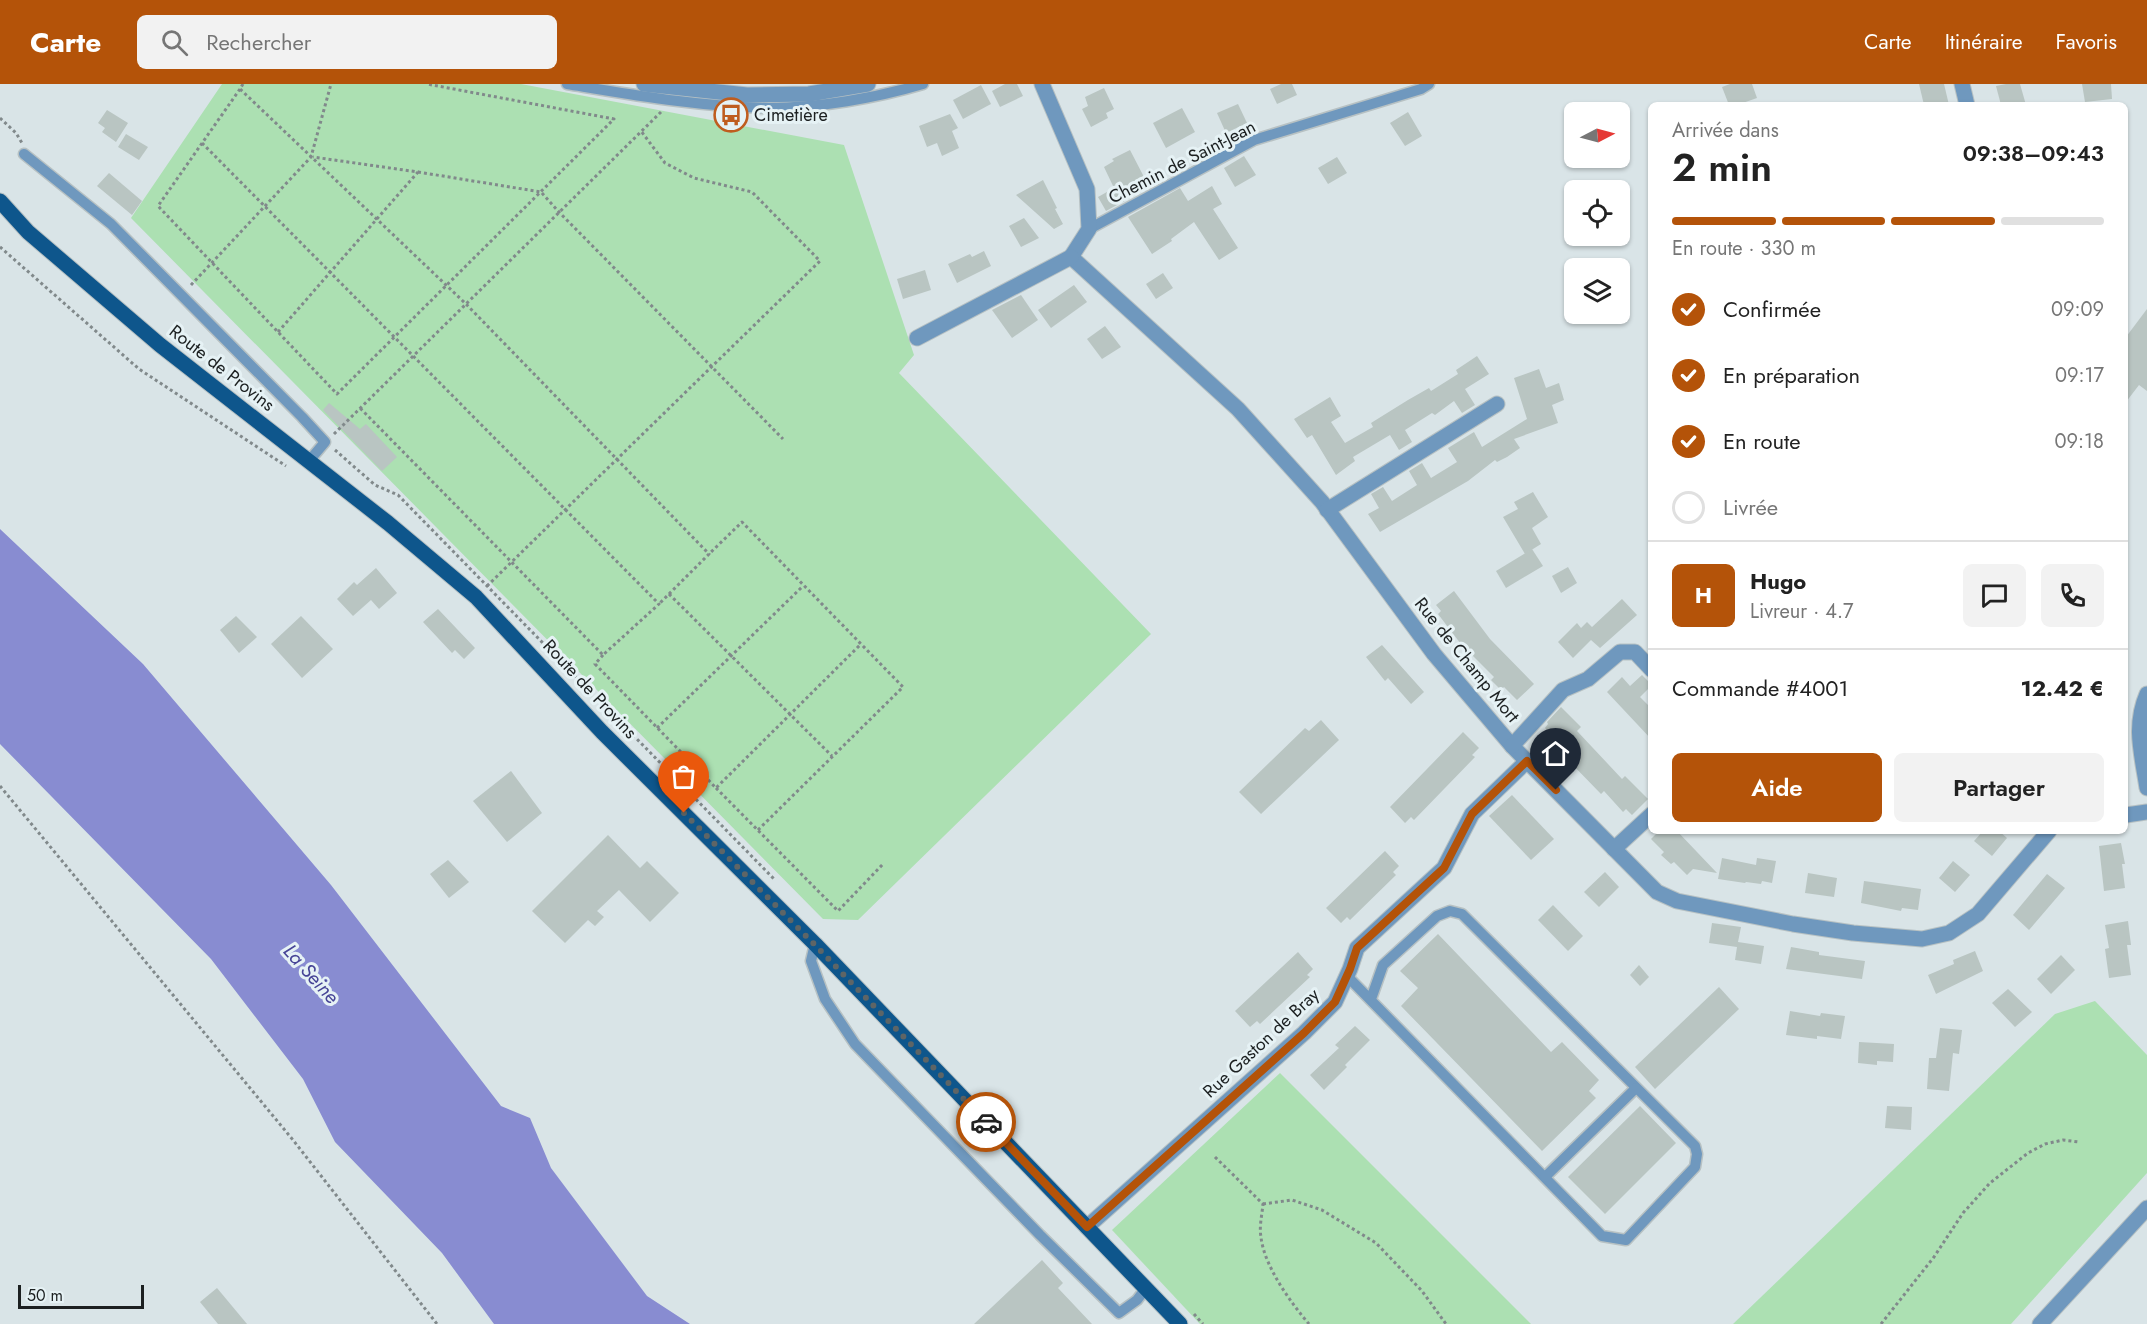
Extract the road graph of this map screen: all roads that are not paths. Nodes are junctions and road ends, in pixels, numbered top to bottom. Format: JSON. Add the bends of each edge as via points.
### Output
{"nodes":[{"id":1,"x":567,"y":84,"type":"edge"},
{"id":2,"x":644,"y":84,"type":"edge"},
{"id":3,"x":868,"y":84,"type":"edge"},
{"id":4,"x":923,"y":84,"type":"edge"},
{"id":5,"x":1042,"y":84,"type":"edge"},
{"id":6,"x":1429,"y":84,"type":"edge"},
{"id":7,"x":1962,"y":84,"type":"edge"},
{"id":8,"x":1966,"y":102,"type":"edge"},
{"id":9,"x":808,"y":105,"type":"junction"},
{"id":10,"x":24,"y":154,"type":"road end"},
{"id":11,"x":0,"y":201,"type":"edge"},
{"id":12,"x":0,"y":214,"type":"edge"},
{"id":13,"x":1089,"y":229,"type":"junction"},
{"id":14,"x":28,"y":232,"type":"junction"},
{"id":15,"x":1071,"y":257,"type":"junction"},
{"id":16,"x":917,"y":338,"type":"dead end"},
{"id":17,"x":1497,"y":404,"type":"dead end"},
{"id":18,"x":309,"y":461,"type":"junction"},
{"id":19,"x":1327,"y":510,"type":"junction"},
{"id":20,"x":1648,"y":666,"type":"edge"},
{"id":21,"x":2147,"y":694,"type":"edge"},
{"id":22,"x":1512,"y":746,"type":"junction"},
{"id":23,"x":1527,"y":761,"type":"junction"},
{"id":24,"x":2147,"y":788,"type":"edge"},
{"id":25,"x":2147,"y":812,"type":"edge"},
{"id":26,"x":2128,"y":815,"type":"edge"},
{"id":27,"x":1648,"y":818,"type":"edge"},
{"id":28,"x":2046,"y":834,"type":"edge"},
{"id":29,"x":1614,"y":849,"type":"junction"},
{"id":30,"x":814,"y":944,"type":"junction"},
{"id":31,"x":1347,"y":976,"type":"junction"},
{"id":32,"x":1371,"y":999,"type":"junction"},
{"id":33,"x":1636,"y":1088,"type":"junction"},
{"id":34,"x":1545,"y":1177,"type":"junction"},
{"id":35,"x":2147,"y":1208,"type":"edge"},
{"id":36,"x":1087,"y":1227,"type":"junction"},
{"id":37,"x":1146,"y":1288,"type":"junction"},
{"id":38,"x":1119,"y":1313,"type":"junction"},
{"id":39,"x":1123,"y":1324,"type":"edge"},
{"id":40,"x":1180,"y":1324,"type":"edge"},
{"id":41,"x":2040,"y":1324,"type":"edge"}],
"edges":[{"from":1,"to":9,"type":"lane","via":[[703,104],[770,108]]},
{"from":2,"to":9,"type":"street"},
{"from":3,"to":9,"type":"street"},
{"from":4,"to":9,"type":"lane"},
{"from":5,"to":13,"type":"street","via":[[1087,189]]},
{"from":6,"to":13,"type":"lane","name":"Chemin de Saint-Jean","via":[[1254,140]]},
{"from":7,"to":8,"type":"street"},
{"from":10,"to":18,"type":"lane","via":[[111,224],[325,442]]},
{"from":11,"to":14,"type":"main road"},
{"from":12,"to":14,"type":"main road"},
{"from":13,"to":15,"type":"street"},
{"from":14,"to":18,"type":"main road","name":"Route de Provins","via":[[160,345]]},
{"from":15,"to":16,"type":"street"},
{"from":15,"to":19,"type":"street","name":"Rue de Champ Mort","via":[[1238,409]]},
{"from":17,"to":19,"type":"street"},
{"from":18,"to":30,"type":"main road","name":"Route de Provins","via":[[476,597],[602,732]]},
{"from":19,"to":22,"type":"street","name":"Rue de Champ Mort","via":[[1434,654]]},
{"from":20,"to":22,"type":"street","via":[[1635,652],[1620,651],[1588,679],[1563,690]]},
{"from":21,"to":24,"type":"street","via":[[2140,712],[2139,732]]},
{"from":22,"to":23,"type":"street","name":"Rue de Champ Mort"},
{"from":23,"to":29,"type":"street","name":"Rue de Champ Mort"},
{"from":23,"to":31,"type":"street","name":"Rue Gaston de Bray","via":[[1472,814],[1444,868],[1357,948]]},
{"from":25,"to":26,"type":"street"},
{"from":27,"to":29,"type":"street"},
{"from":28,"to":29,"type":"street","name":"Rue de Champ Mort","via":[[1978,914],[1949,933],[1922,939],[1853,933],[1677,901],[1657,892]]},
{"from":30,"to":36,"type":"main road","name":"Route de Provins"},
{"from":30,"to":38,"type":"lane","via":[[811,961],[825,999],[855,1044]]},
{"from":31,"to":32,"type":"lane"},
{"from":31,"to":36,"type":"street","name":"Rue Gaston de Bray","via":[[1335,1002],[1304,1033]]},
{"from":32,"to":33,"type":"lane","via":[[1383,965],[1437,916],[1450,911],[1462,914]]},
{"from":32,"to":34,"type":"lane"},
{"from":33,"to":34,"type":"lane"},
{"from":33,"to":34,"type":"lane","via":[[1695,1146],[1697,1154],[1695,1167],[1626,1240],[1602,1236]]},
{"from":35,"to":41,"type":"street"},
{"from":36,"to":37,"type":"main road","name":"Route de Provins"},
{"from":37,"to":38,"type":"lane"},
{"from":37,"to":40,"type":"main road","name":"Route de Provins"},
{"from":38,"to":39,"type":"lane"}]}
